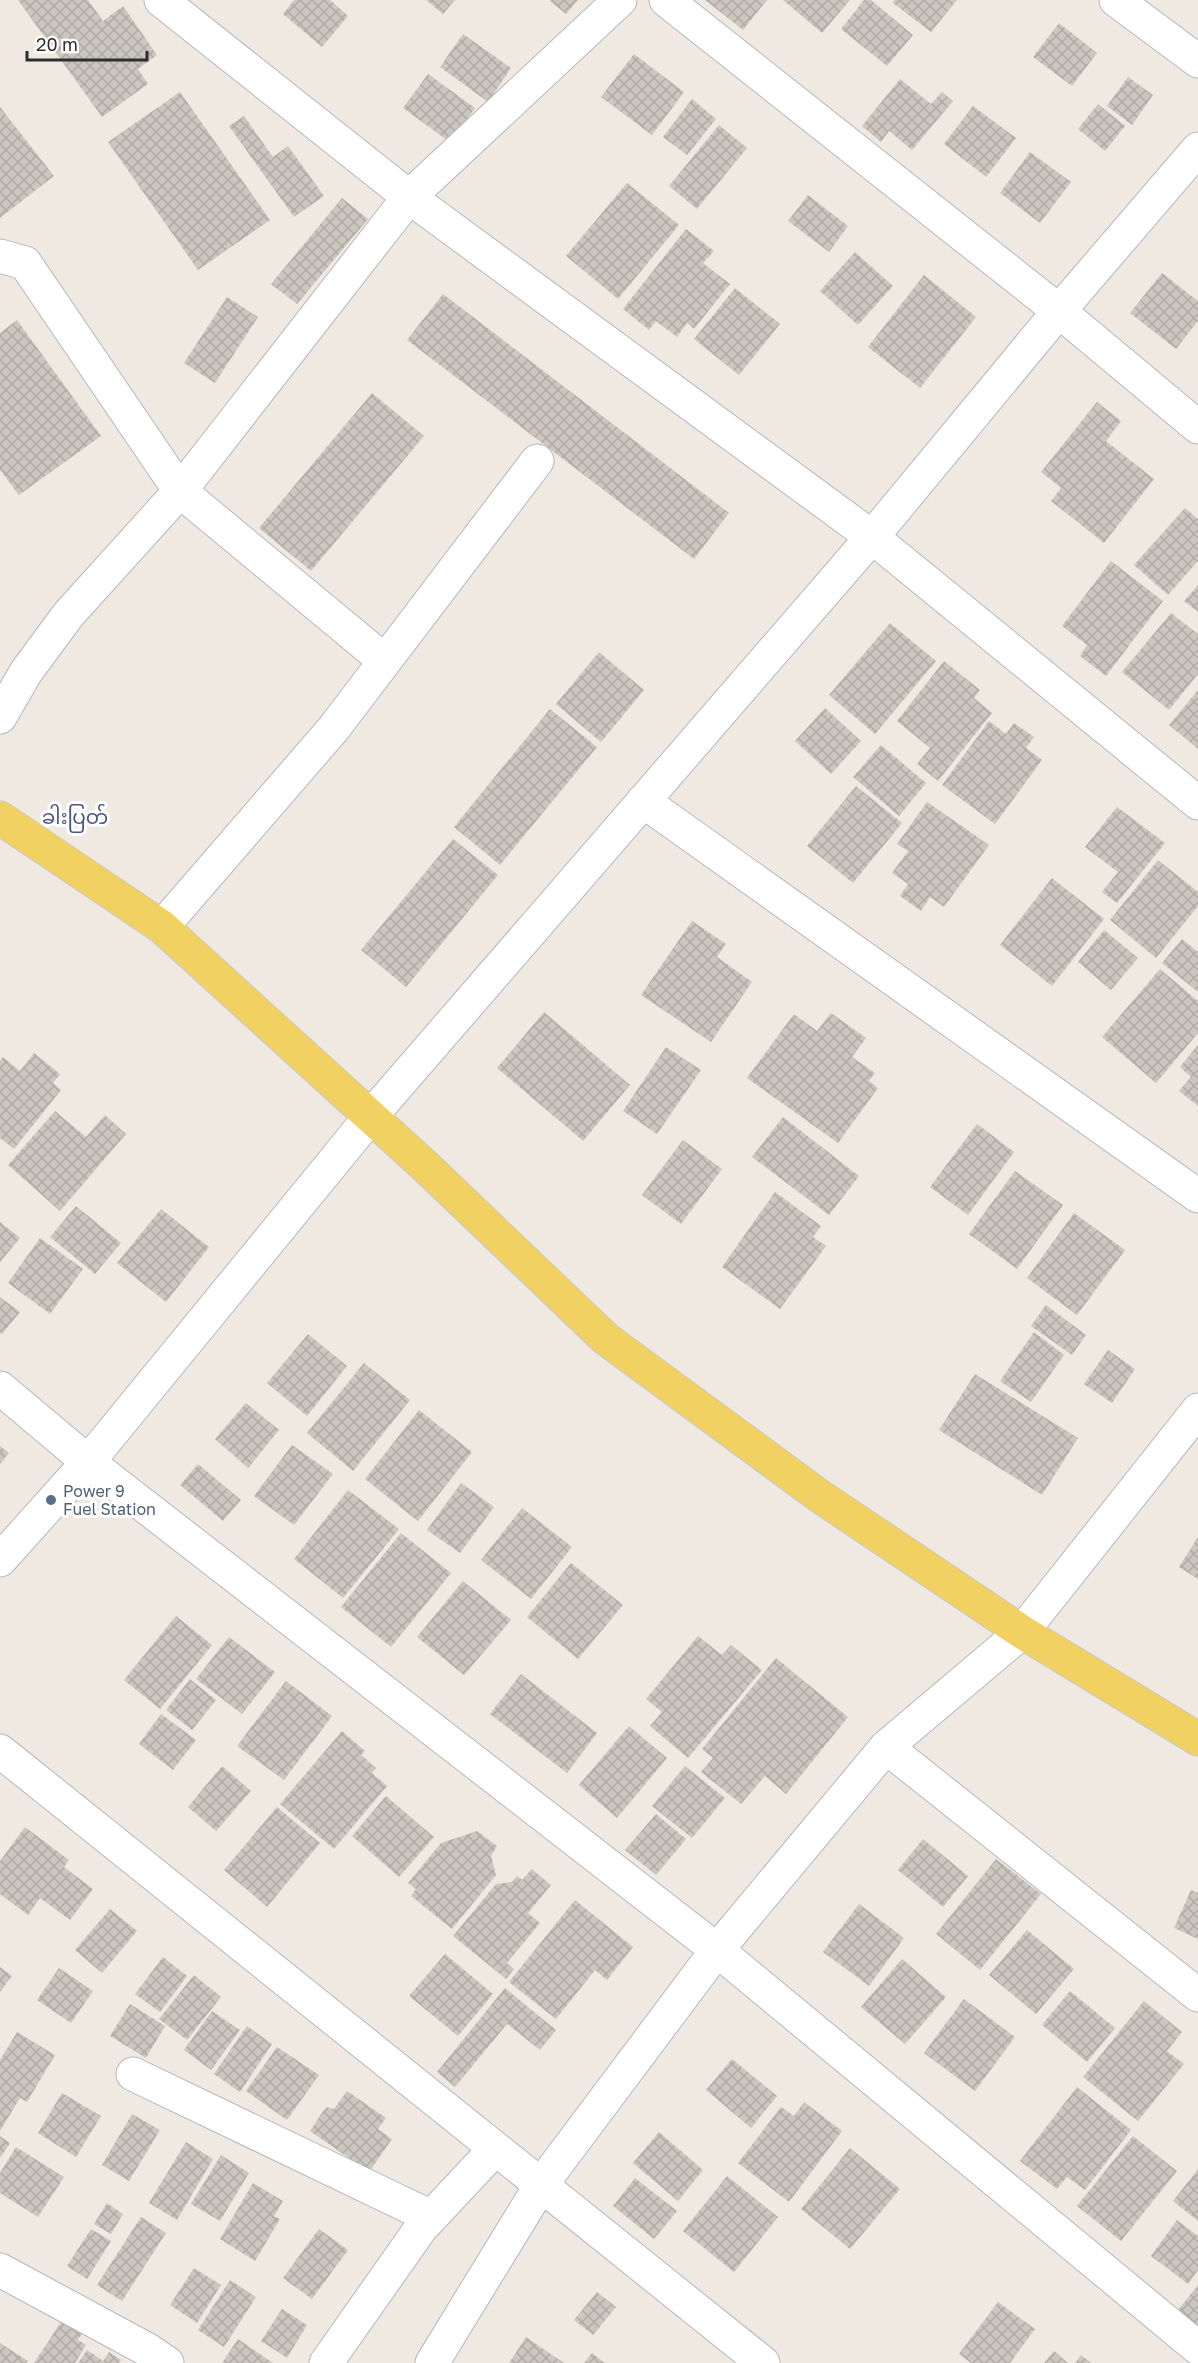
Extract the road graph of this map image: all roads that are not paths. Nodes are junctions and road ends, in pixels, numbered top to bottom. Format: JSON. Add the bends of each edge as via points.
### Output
{"nodes":[{"id":1,"x":161,"y":0,"type":"edge"},
{"id":2,"x":620,"y":0,"type":"edge"},
{"id":3,"x":666,"y":0,"type":"edge"},
{"id":4,"x":1116,"y":0,"type":"edge"},
{"id":5,"x":1198,"y":61,"type":"edge"},
{"id":6,"x":1198,"y":149,"type":"edge"},
{"id":7,"x":410,"y":197,"type":"junction"},
{"id":8,"x":0,"y":256,"type":"edge"},
{"id":9,"x":1059,"y":310,"type":"junction"},
{"id":10,"x":1198,"y":428,"type":"edge"},
{"id":11,"x":537,"y":461,"type":"dead end"},
{"id":12,"x":180,"y":491,"type":"junction"},
{"id":13,"x":872,"y":537,"type":"junction"},
{"id":14,"x":385,"y":662,"type":"junction"},
{"id":15,"x":0,"y":717,"type":"edge"},
{"id":16,"x":643,"y":801,"type":"junction"},
{"id":17,"x":1198,"y":803,"type":"edge"},
{"id":18,"x":0,"y":818,"type":"edge"},
{"id":19,"x":162,"y":927,"type":"junction"},
{"id":20,"x":371,"y":1116,"type":"junction"},
{"id":21,"x":1198,"y":1196,"type":"edge"},
{"id":22,"x":0,"y":1388,"type":"edge"},
{"id":23,"x":1198,"y":1410,"type":"edge"},
{"id":24,"x":87,"y":1462,"type":"junction"},
{"id":25,"x":0,"y":1560,"type":"edge"},
{"id":26,"x":1022,"y":1632,"type":"junction"},
{"id":27,"x":1198,"y":1739,"type":"edge"},
{"id":28,"x":886,"y":1747,"type":"junction"},
{"id":29,"x":0,"y":1751,"type":"edge"},
{"id":30,"x":717,"y":1950,"type":"junction"},
{"id":31,"x":1198,"y":1995,"type":"edge"},
{"id":32,"x":133,"y":2074,"type":"dead end"},
{"id":33,"x":495,"y":2149,"type":"junction"},
{"id":34,"x":542,"y":2185,"type":"junction"},
{"id":35,"x":430,"y":2217,"type":"junction"},
{"id":36,"x":0,"y":2270,"type":"edge"},
{"id":37,"x":1198,"y":2348,"type":"edge"},
{"id":38,"x":756,"y":2361,"type":"edge"},
{"id":39,"x":167,"y":2363,"type":"edge"},
{"id":40,"x":326,"y":2363,"type":"edge"},
{"id":41,"x":432,"y":2363,"type":"edge"}],
"edges":[{"from":1,"to":7,"type":"street"},
{"from":2,"to":7,"type":"street"},
{"from":3,"to":9,"type":"street"},
{"from":4,"to":5,"type":"street"},
{"from":6,"to":9,"type":"street"},
{"from":7,"to":12,"type":"street"},
{"from":7,"to":13,"type":"street"},
{"from":8,"to":12,"type":"street","via":[[25,263]]},
{"from":9,"to":10,"type":"street"},
{"from":9,"to":13,"type":"street"},
{"from":11,"to":14,"type":"street"},
{"from":12,"to":14,"type":"street"},
{"from":12,"to":15,"type":"street","via":[[68,615],[26,672]]},
{"from":13,"to":16,"type":"street"},
{"from":13,"to":17,"type":"street"},
{"from":14,"to":19,"type":"street","via":[[334,728]]},
{"from":16,"to":20,"type":"street"},
{"from":16,"to":21,"type":"street"},
{"from":18,"to":19,"type":"main road"},
{"from":19,"to":20,"type":"main road"},
{"from":20,"to":24,"type":"street"},
{"from":20,"to":26,"type":"main road","via":[[606,1339],[818,1495]]},
{"from":22,"to":24,"type":"street"},
{"from":23,"to":26,"type":"street"},
{"from":24,"to":25,"type":"street"},
{"from":24,"to":30,"type":"street"},
{"from":26,"to":27,"type":"main road"},
{"from":26,"to":28,"type":"street"},
{"from":28,"to":30,"type":"street"},
{"from":28,"to":31,"type":"street"},
{"from":29,"to":33,"type":"street"},
{"from":30,"to":34,"type":"street"},
{"from":30,"to":37,"type":"street"},
{"from":32,"to":35,"type":"street"},
{"from":33,"to":34,"type":"street"},
{"from":33,"to":35,"type":"street"},
{"from":34,"to":38,"type":"street"},
{"from":34,"to":41,"type":"street"},
{"from":35,"to":40,"type":"street"},
{"from":36,"to":39,"type":"street"}]}
